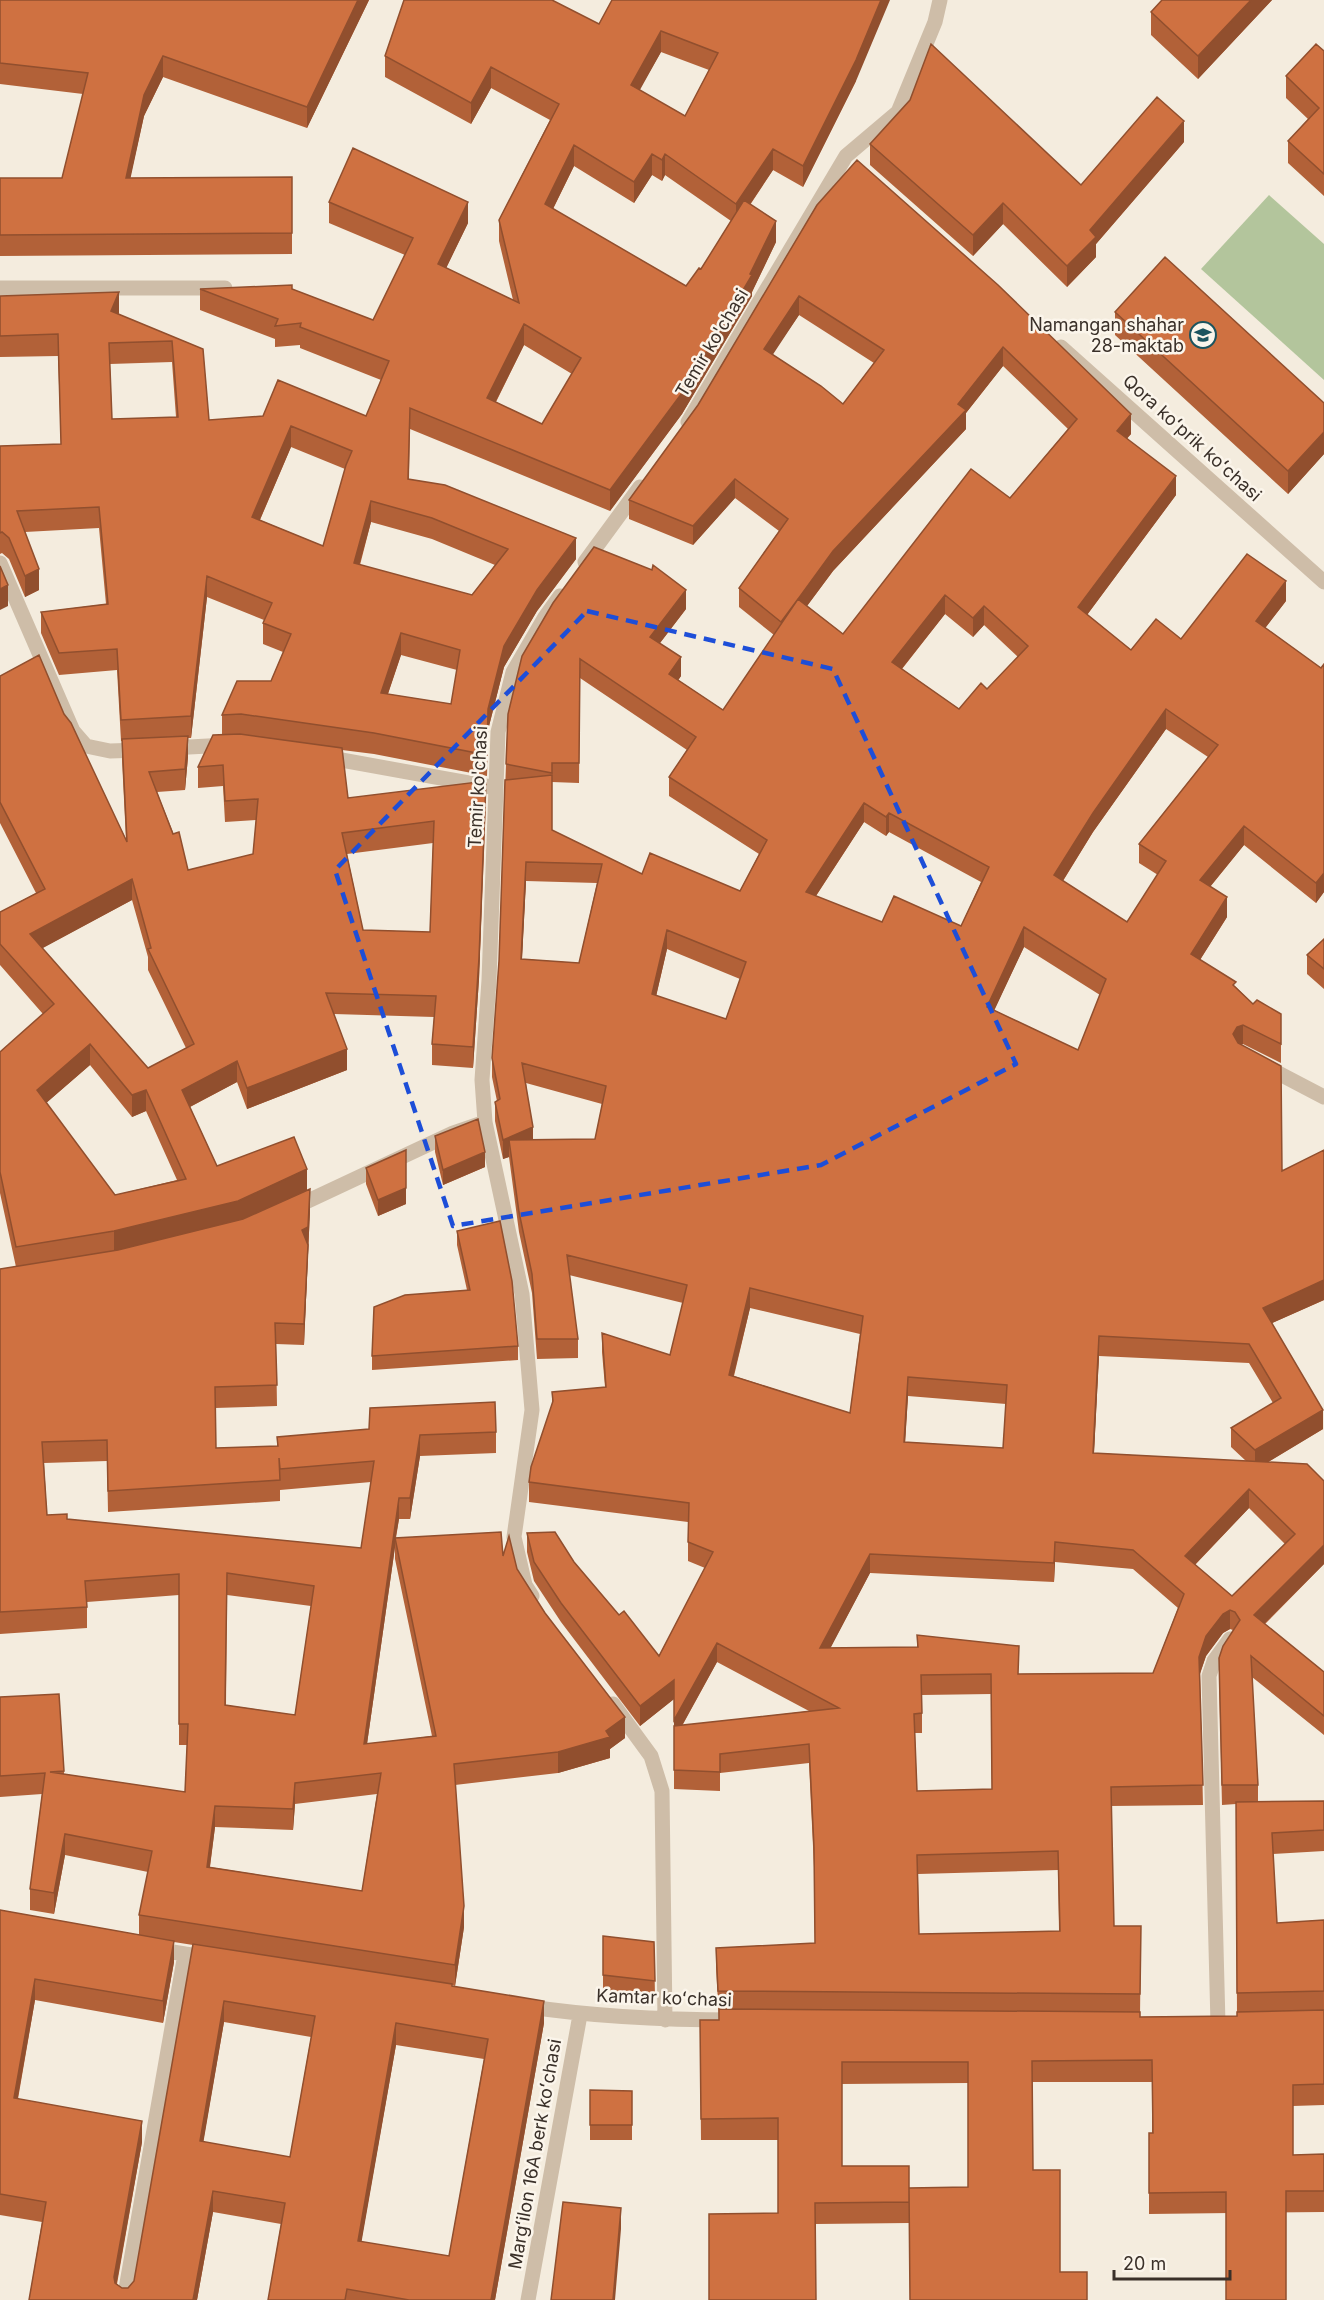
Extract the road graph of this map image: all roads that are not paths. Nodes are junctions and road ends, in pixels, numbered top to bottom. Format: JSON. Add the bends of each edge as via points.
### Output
{"nodes":[{"id":1,"x":940,"y":0,"type":"edge"},
{"id":2,"x":0,"y":288,"type":"edge"},
{"id":3,"x":225,"y":288,"type":"edge"},
{"id":4,"x":1049,"y":337,"type":"edge"},
{"id":5,"x":676,"y":438,"type":"edge"},
{"id":6,"x":648,"y":476,"type":"edge"},
{"id":7,"x":0,"y":563,"type":"edge"},
{"id":8,"x":1324,"y":582,"type":"edge"},
{"id":9,"x":240,"y":745,"type":"edge"},
{"id":10,"x":307,"y":754,"type":"edge"},
{"id":11,"x":496,"y":788,"type":"junction"},
{"id":12,"x":1253,"y":1060,"type":"edge"},
{"id":13,"x":1324,"y":1097,"type":"edge"},
{"id":14,"x":485,"y":1122,"type":"junction"},
{"id":15,"x":283,"y":1212,"type":"edge"},
{"id":16,"x":542,"y":1611,"type":"edge"},
{"id":17,"x":1230,"y":1639,"type":"edge"},
{"id":18,"x":603,"y":1691,"type":"edge"},
{"id":19,"x":139,"y":1946,"type":"edge"},
{"id":20,"x":186,"y":1954,"type":"junction"},
{"id":21,"x":220,"y":1960,"type":"edge"},
{"id":22,"x":510,"y":2004,"type":"edge"},
{"id":23,"x":580,"y":2015,"type":"junction"},
{"id":24,"x":665,"y":2020,"type":"junction"},
{"id":25,"x":747,"y":2020,"type":"edge"},
{"id":26,"x":1218,"y":2023,"type":"edge"},
{"id":27,"x":124,"y":2300,"type":"edge"},
{"id":28,"x":528,"y":2300,"type":"edge"}],
"edges":[{"from":1,"to":5,"type":"street","name":"Temir ko'chasi","via":[[935,22],[898,112],[850,160]]},
{"from":2,"to":3,"type":"street"},
{"from":4,"to":8,"type":"street","name":"Qora koʻprik koʻchasi"},
{"from":6,"to":11,"type":"street","name":"Temir ko'chasi","via":[[544,617],[513,672],[498,732]]},
{"from":7,"to":9,"type":"street","via":[[73,731],[86,746],[110,751]]},
{"from":10,"to":11,"type":"street"},
{"from":11,"to":14,"type":"street","name":"Temir ko'chasi","via":[[482,1080]]},
{"from":12,"to":13,"type":"street"},
{"from":14,"to":15,"type":"street"},
{"from":14,"to":16,"type":"street","name":"Temir ko'chasi","via":[[522,1293],[532,1410],[514,1536],[525,1585]]},
{"from":17,"to":26,"type":"street","via":[[1214,1661],[1209,1676]]},
{"from":18,"to":24,"type":"street","via":[[651,1756],[662,1791]]},
{"from":19,"to":20,"type":"street"},
{"from":20,"to":21,"type":"street"},
{"from":20,"to":27,"type":"street"},
{"from":22,"to":23,"type":"street","name":"Kamtar koʻchasi"},
{"from":23,"to":24,"type":"street","name":"Kamtar koʻchasi"},
{"from":23,"to":28,"type":"street","name":"Margʻilon 16А berk koʻchasi"},
{"from":24,"to":25,"type":"street","name":"Kamtar koʻchasi"}]}
